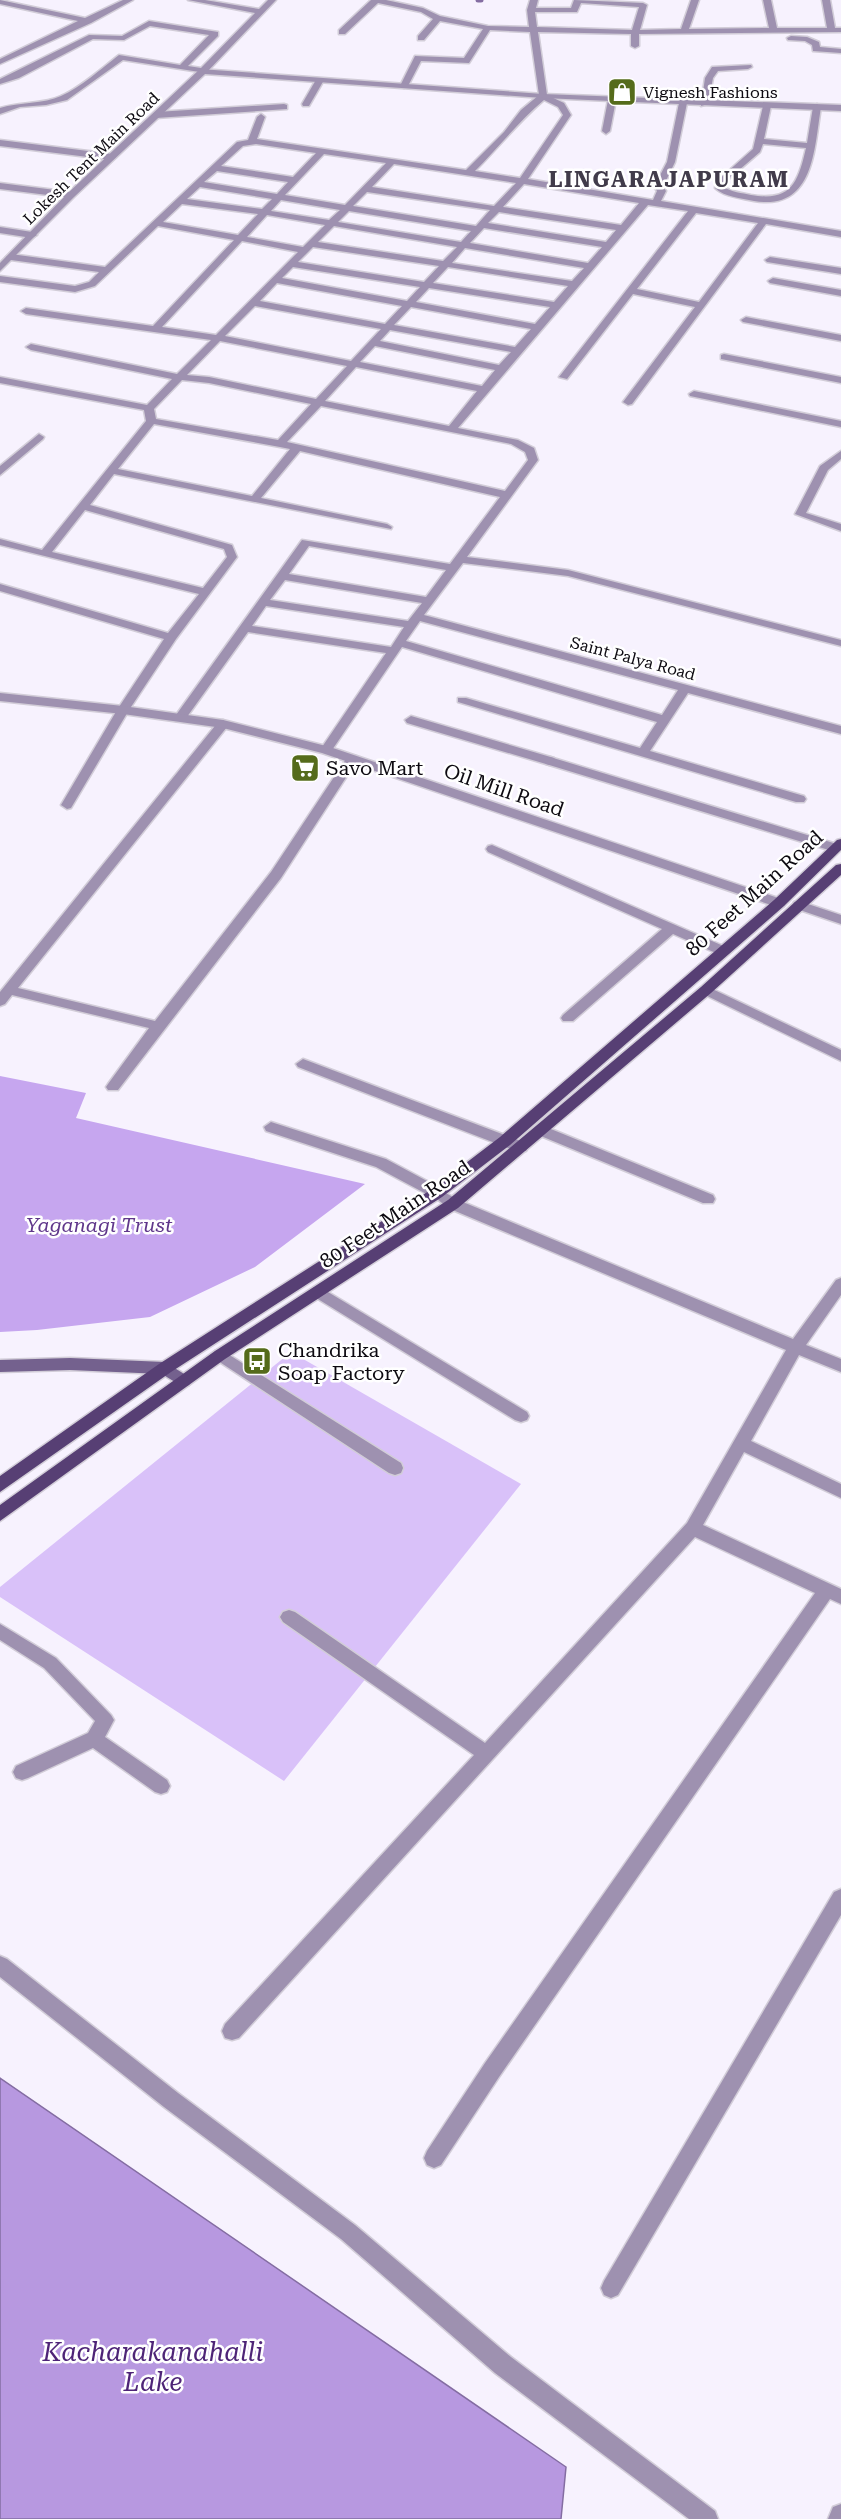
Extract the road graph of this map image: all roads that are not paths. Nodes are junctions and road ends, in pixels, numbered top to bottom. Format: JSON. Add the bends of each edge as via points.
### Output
{"nodes":[{"id":1,"x":129,"y":0,"type":"edge"},
{"id":2,"x":192,"y":0,"type":"edge"},
{"id":3,"x":272,"y":0,"type":"edge"},
{"id":4,"x":376,"y":0,"type":"edge"},
{"id":5,"x":429,"y":0,"type":"edge"},
{"id":6,"x":534,"y":0,"type":"edge"},
{"id":7,"x":695,"y":0,"type":"edge"},
{"id":8,"x":767,"y":0,"type":"edge"},
{"id":9,"x":826,"y":0,"type":"edge"},
{"id":10,"x":578,"y":1,"type":"edge"},
{"id":11,"x":0,"y":2,"type":"edge"},
{"id":12,"x":423,"y":10,"type":"junction"},
{"id":13,"x":531,"y":10,"type":"junction"},
{"id":14,"x":260,"y":12,"type":"junction"},
{"id":15,"x":438,"y":18,"type":"junction"},
{"id":16,"x":88,"y":21,"type":"junction"},
{"id":17,"x":488,"y":28,"type":"junction"},
{"id":18,"x":831,"y":29,"type":"junction"},
{"id":19,"x":535,"y":30,"type":"junction"},
{"id":20,"x":685,"y":30,"type":"junction"},
{"id":21,"x":773,"y":30,"type":"junction"},
{"id":22,"x":785,"y":30,"type":"junction"},
{"id":23,"x":841,"y":30,"type":"edge"},
{"id":24,"x":342,"y":32,"type":"dead end"},
{"id":25,"x":635,"y":32,"type":"junction"},
{"id":26,"x":421,"y":38,"type":"dead end"},
{"id":27,"x":635,"y":46,"type":"dead end"},
{"id":28,"x":0,"y":51,"type":"edge"},
{"id":29,"x":841,"y":51,"type":"edge"},
{"id":30,"x":17,"y":54,"type":"junction"},
{"id":31,"x":0,"y":62,"type":"edge"},
{"id":32,"x":182,"y":67,"type":"junction"},
{"id":33,"x":748,"y":67,"type":"dead end"},
{"id":34,"x":203,"y":71,"type":"junction"},
{"id":35,"x":320,"y":80,"type":"junction"},
{"id":36,"x":0,"y":82,"type":"edge"},
{"id":37,"x":404,"y":86,"type":"junction"},
{"id":38,"x":543,"y":96,"type":"junction"},
{"id":39,"x":612,"y":100,"type":"junction"},
{"id":40,"x":683,"y":103,"type":"junction"},
{"id":41,"x":306,"y":104,"type":"dead end"},
{"id":42,"x":704,"y":104,"type":"junction"},
{"id":43,"x":767,"y":106,"type":"junction"},
{"id":44,"x":284,"y":107,"type":"dead end"},
{"id":45,"x":817,"y":107,"type":"junction"},
{"id":46,"x":841,"y":108,"type":"edge"},
{"id":47,"x":0,"y":111,"type":"edge"},
{"id":48,"x":156,"y":115,"type":"junction"},
{"id":49,"x":261,"y":117,"type":"dead end"},
{"id":50,"x":606,"y":131,"type":"dead end"},
{"id":51,"x":759,"y":141,"type":"junction"},
{"id":52,"x":250,"y":142,"type":"junction"},
{"id":53,"x":0,"y":143,"type":"edge"},
{"id":54,"x":810,"y":146,"type":"junction"},
{"id":55,"x":323,"y":150,"type":"junction"},
{"id":56,"x":112,"y":157,"type":"junction"},
{"id":57,"x":392,"y":162,"type":"junction"},
{"id":58,"x":215,"y":168,"type":"junction"},
{"id":59,"x":468,"y":173,"type":"junction"},
{"id":60,"x":294,"y":180,"type":"junction"},
{"id":61,"x":522,"y":181,"type":"junction"},
{"id":62,"x":198,"y":184,"type":"junction"},
{"id":63,"x":0,"y":186,"type":"edge"},
{"id":64,"x":366,"y":189,"type":"junction"},
{"id":65,"x":72,"y":195,"type":"junction"},
{"id":66,"x":278,"y":197,"type":"junction"},
{"id":67,"x":180,"y":201,"type":"junction"},
{"id":68,"x":651,"y":202,"type":"junction"},
{"id":69,"x":738,"y":205,"type":"junction"},
{"id":70,"x":346,"y":208,"type":"junction"},
{"id":71,"x":498,"y":208,"type":"junction"},
{"id":72,"x":694,"y":208,"type":"junction"},
{"id":73,"x":263,"y":212,"type":"junction"},
{"id":74,"x":764,"y":221,"type":"junction"},
{"id":75,"x":156,"y":224,"type":"junction"},
{"id":76,"x":330,"y":224,"type":"junction"},
{"id":77,"x":480,"y":227,"type":"junction"},
{"id":78,"x":623,"y":228,"type":"junction"},
{"id":79,"x":0,"y":230,"type":"edge"},
{"id":80,"x":841,"y":234,"type":"edge"},
{"id":81,"x":33,"y":235,"type":"junction"},
{"id":82,"x":237,"y":240,"type":"junction"},
{"id":83,"x":608,"y":245,"type":"junction"},
{"id":84,"x":462,"y":246,"type":"junction"},
{"id":85,"x":308,"y":247,"type":"junction"},
{"id":86,"x":11,"y":257,"type":"junction"},
{"id":87,"x":770,"y":260,"type":"dead end"},
{"id":88,"x":292,"y":264,"type":"junction"},
{"id":89,"x":447,"y":265,"type":"junction"},
{"id":90,"x":591,"y":266,"type":"junction"},
{"id":91,"x":0,"y":268,"type":"edge"},
{"id":92,"x":106,"y":270,"type":"junction"},
{"id":93,"x":841,"y":271,"type":"edge"},
{"id":94,"x":0,"y":279,"type":"edge"},
{"id":95,"x":274,"y":280,"type":"junction"},
{"id":96,"x":773,"y":281,"type":"dead end"},
{"id":97,"x":576,"y":284,"type":"junction"},
{"id":98,"x":427,"y":285,"type":"junction"},
{"id":99,"x":630,"y":291,"type":"junction"},
{"id":100,"x":841,"y":293,"type":"edge"},
{"id":101,"x":253,"y":303,"type":"junction"},
{"id":102,"x":410,"y":304,"type":"junction"},
{"id":103,"x":701,"y":304,"type":"junction"},
{"id":104,"x":556,"y":305,"type":"junction"},
{"id":105,"x":26,"y":310,"type":"dead end"},
{"id":106,"x":746,"y":320,"type":"dead end"},
{"id":107,"x":389,"y":327,"type":"junction"},
{"id":108,"x":538,"y":327,"type":"junction"},
{"id":109,"x":155,"y":329,"type":"junction"},
{"id":110,"x":218,"y":338,"type":"junction"},
{"id":111,"x":841,"y":338,"type":"edge"},
{"id":112,"x":373,"y":343,"type":"junction"},
{"id":113,"x":31,"y":347,"type":"dead end"},
{"id":114,"x":517,"y":350,"type":"junction"},
{"id":115,"x":724,"y":357,"type":"dead end"},
{"id":116,"x":355,"y":365,"type":"junction"},
{"id":117,"x":502,"y":369,"type":"junction"},
{"id":118,"x":179,"y":377,"type":"junction"},
{"id":119,"x":564,"y":377,"type":"dead end"},
{"id":120,"x":0,"y":380,"type":"edge"},
{"id":121,"x":841,"y":380,"type":"edge"},
{"id":122,"x":484,"y":389,"type":"junction"},
{"id":123,"x":693,"y":394,"type":"dead end"},
{"id":124,"x":628,"y":402,"type":"dead end"},
{"id":125,"x":319,"y":403,"type":"junction"},
{"id":126,"x":149,"y":408,"type":"junction"},
{"id":127,"x":151,"y":421,"type":"junction"},
{"id":128,"x":841,"y":424,"type":"edge"},
{"id":129,"x":452,"y":429,"type":"junction"},
{"id":130,"x":39,"y":437,"type":"dead end"},
{"id":131,"x":280,"y":444,"type":"junction"},
{"id":132,"x":297,"y":448,"type":"junction"},
{"id":133,"x":841,"y":454,"type":"edge"},
{"id":134,"x":110,"y":470,"type":"junction"},
{"id":135,"x":0,"y":472,"type":"edge"},
{"id":136,"x":507,"y":495,"type":"junction"},
{"id":137,"x":254,"y":500,"type":"junction"},
{"id":138,"x":81,"y":506,"type":"junction"},
{"id":139,"x":387,"y":527,"type":"dead end"},
{"id":140,"x":841,"y":528,"type":"edge"},
{"id":141,"x":0,"y":542,"type":"edge"},
{"id":142,"x":45,"y":554,"type":"junction"},
{"id":143,"x":457,"y":563,"type":"junction"},
{"id":144,"x":281,"y":576,"type":"junction"},
{"id":145,"x":0,"y":586,"type":"edge"},
{"id":146,"x":206,"y":592,"type":"junction"},
{"id":147,"x":429,"y":601,"type":"junction"},
{"id":148,"x":261,"y":602,"type":"junction"},
{"id":149,"x":414,"y":621,"type":"junction"},
{"id":150,"x":245,"y":628,"type":"junction"},
{"id":151,"x":171,"y":637,"type":"junction"},
{"id":152,"x":841,"y":643,"type":"edge"},
{"id":153,"x":396,"y":647,"type":"junction"},
{"id":154,"x":686,"y":689,"type":"junction"},
{"id":155,"x":0,"y":697,"type":"edge"},
{"id":156,"x":462,"y":700,"type":"dead end"},
{"id":157,"x":123,"y":710,"type":"junction"},
{"id":158,"x":180,"y":718,"type":"junction"},
{"id":159,"x":411,"y":720,"type":"dead end"},
{"id":160,"x":665,"y":720,"type":"junction"},
{"id":161,"x":223,"y":724,"type":"junction"},
{"id":162,"x":841,"y":730,"type":"edge"},
{"id":163,"x":326,"y":750,"type":"junction"},
{"id":164,"x":643,"y":752,"type":"junction"},
{"id":165,"x":352,"y":759,"type":"junction"},
{"id":166,"x":800,"y":799,"type":"dead end"},
{"id":167,"x":67,"y":805,"type":"dead end"},
{"id":168,"x":838,"y":846,"type":"edge"},
{"id":169,"x":492,"y":849,"type":"dead end"},
{"id":170,"x":841,"y":868,"type":"edge"},
{"id":171,"x":779,"y":903,"type":"junction"},
{"id":172,"x":799,"y":905,"type":"junction"},
{"id":173,"x":841,"y":920,"type":"edge"},
{"id":174,"x":672,"y":928,"type":"junction"},
{"id":175,"x":723,"y":951,"type":"junction"},
{"id":176,"x":706,"y":990,"type":"junction"},
{"id":177,"x":4,"y":995,"type":"edge"},
{"id":178,"x":568,"y":1018,"type":"dead end"},
{"id":179,"x":158,"y":1026,"type":"junction"},
{"id":180,"x":841,"y":1056,"type":"edge"},
{"id":181,"x":303,"y":1064,"type":"dead end"},
{"id":182,"x":113,"y":1087,"type":"dead end"},
{"id":183,"x":271,"y":1127,"type":"dead end"},
{"id":184,"x":541,"y":1130,"type":"junction"},
{"id":185,"x":505,"y":1142,"type":"junction"},
{"id":186,"x":521,"y":1147,"type":"junction"},
{"id":187,"x":437,"y":1193,"type":"junction"},
{"id":188,"x":708,"y":1199,"type":"dead end"},
{"id":189,"x":453,"y":1204,"type":"junction"},
{"id":190,"x":841,"y":1284,"type":"edge"},
{"id":191,"x":318,"y":1292,"type":"junction"},
{"id":192,"x":797,"y":1345,"type":"junction"},
{"id":193,"x":220,"y":1355,"type":"junction"},
{"id":194,"x":0,"y":1366,"type":"edge"},
{"id":195,"x":841,"y":1366,"type":"edge"},
{"id":196,"x":165,"y":1368,"type":"junction"},
{"id":197,"x":183,"y":1381,"type":"junction"},
{"id":198,"x":521,"y":1416,"type":"dead end"},
{"id":199,"x":742,"y":1444,"type":"junction"},
{"id":200,"x":395,"y":1468,"type":"dead end"},
{"id":201,"x":0,"y":1485,"type":"edge"},
{"id":202,"x":841,"y":1491,"type":"edge"},
{"id":203,"x":0,"y":1514,"type":"edge"},
{"id":204,"x":693,"y":1528,"type":"junction"},
{"id":205,"x":834,"y":1594,"type":"edge"},
{"id":206,"x":289,"y":1617,"type":"dead end"},
{"id":207,"x":0,"y":1631,"type":"edge"},
{"id":208,"x":94,"y":1739,"type":"junction"},
{"id":209,"x":487,"y":1754,"type":"junction"},
{"id":210,"x":22,"y":1772,"type":"dead end"},
{"id":211,"x":161,"y":1786,"type":"dead end"},
{"id":212,"x":841,"y":1898,"type":"edge"},
{"id":213,"x":0,"y":1965,"type":"edge"},
{"id":214,"x":232,"y":2031,"type":"dead end"},
{"id":215,"x":434,"y":2158,"type":"dead end"},
{"id":216,"x":611,"y":2288,"type":"dead end"},
{"id":217,"x":707,"y":2519,"type":"edge"}],
"edges":[{"from":1,"to":16,"type":"street"},
{"from":2,"to":14,"type":"street"},
{"from":3,"to":14,"type":"street","name":"Lokesh Tent Main Road"},
{"from":4,"to":12,"type":"street"},
{"from":4,"to":24,"type":"street"},
{"from":5,"to":12,"type":"street"},
{"from":6,"to":13,"type":"street"},
{"from":7,"to":20,"type":"street"},
{"from":8,"to":21,"type":"street"},
{"from":9,"to":18,"type":"street"},
{"from":10,"to":13,"type":"street","via":[[574,10]]},
{"from":10,"to":25,"type":"street","via":[[643,5]]},
{"from":11,"to":16,"type":"street"},
{"from":12,"to":15,"type":"street"},
{"from":13,"to":19,"type":"street"},
{"from":14,"to":34,"type":"street","name":"Lokesh Tent Main Road"},
{"from":15,"to":17,"type":"street"},
{"from":15,"to":26,"type":"street"},
{"from":16,"to":30,"type":"street"},
{"from":17,"to":19,"type":"street"},
{"from":17,"to":37,"type":"street","via":[[466,61],[418,58]]},
{"from":18,"to":22,"type":"street"},
{"from":18,"to":23,"type":"street"},
{"from":19,"to":25,"type":"street"},
{"from":19,"to":38,"type":"street"},
{"from":20,"to":21,"type":"street"},
{"from":20,"to":25,"type":"street"},
{"from":21,"to":22,"type":"street"},
{"from":22,"to":29,"type":"street","via":[[789,38],[812,41],[816,49]]},
{"from":25,"to":27,"type":"street"},
{"from":28,"to":30,"type":"street"},
{"from":30,"to":31,"type":"street"},
{"from":32,"to":34,"type":"street"},
{"from":32,"to":36,"type":"street","via":[[215,34],[148,23],[123,38],[93,37]]},
{"from":32,"to":47,"type":"street","via":[[122,57],[64,98]]},
{"from":33,"to":42,"type":"street","via":[[715,69],[709,78]]},
{"from":34,"to":35,"type":"street"},
{"from":34,"to":48,"type":"street","name":"Lokesh Tent Main Road"},
{"from":35,"to":37,"type":"street"},
{"from":35,"to":41,"type":"street"},
{"from":37,"to":38,"type":"street"},
{"from":38,"to":39,"type":"street"},
{"from":38,"to":59,"type":"street"},
{"from":38,"to":61,"type":"street","via":[[561,105],[567,115]]},
{"from":39,"to":40,"type":"street"},
{"from":39,"to":50,"type":"street"},
{"from":40,"to":42,"type":"street"},
{"from":40,"to":68,"type":"street","via":[[671,162],[658,187],[662,191]]},
{"from":42,"to":43,"type":"street"},
{"from":43,"to":45,"type":"street"},
{"from":43,"to":51,"type":"street"},
{"from":44,"to":48,"type":"street"},
{"from":45,"to":46,"type":"street"},
{"from":45,"to":54,"type":"street"},
{"from":48,"to":56,"type":"street","name":"Lokesh Tent Main Road"},
{"from":49,"to":52,"type":"street"},
{"from":51,"to":54,"type":"street"},
{"from":51,"to":69,"type":"street","via":[[752,156],[720,182],[719,188]]},
{"from":52,"to":55,"type":"street"},
{"from":52,"to":58,"type":"street","via":[[240,144]]},
{"from":53,"to":56,"type":"street"},
{"from":54,"to":69,"type":"street","via":[[793,192],[786,197]]},
{"from":55,"to":57,"type":"street"},
{"from":55,"to":60,"type":"street"},
{"from":56,"to":65,"type":"street","name":"Lokesh Tent Main Road"},
{"from":57,"to":59,"type":"street"},
{"from":57,"to":64,"type":"street"},
{"from":58,"to":60,"type":"street"},
{"from":58,"to":62,"type":"street"},
{"from":59,"to":61,"type":"street"},
{"from":60,"to":66,"type":"street"},
{"from":61,"to":68,"type":"street"},
{"from":61,"to":71,"type":"street"},
{"from":62,"to":66,"type":"street"},
{"from":62,"to":67,"type":"street"},
{"from":63,"to":65,"type":"street"},
{"from":64,"to":70,"type":"street"},
{"from":64,"to":71,"type":"street"},
{"from":65,"to":81,"type":"street","name":"Lokesh Tent Main Road"},
{"from":66,"to":70,"type":"street"},
{"from":66,"to":73,"type":"street"},
{"from":67,"to":73,"type":"street"},
{"from":67,"to":75,"type":"street"},
{"from":68,"to":72,"type":"street"},
{"from":68,"to":78,"type":"street"},
{"from":69,"to":72,"type":"street"},
{"from":69,"to":74,"type":"street"},
{"from":70,"to":76,"type":"street"},
{"from":70,"to":77,"type":"street"},
{"from":71,"to":77,"type":"street"},
{"from":71,"to":78,"type":"street"},
{"from":72,"to":99,"type":"street"},
{"from":73,"to":76,"type":"street"},
{"from":73,"to":82,"type":"street"},
{"from":74,"to":80,"type":"street"},
{"from":74,"to":103,"type":"street"},
{"from":75,"to":82,"type":"street"},
{"from":75,"to":92,"type":"street"},
{"from":76,"to":84,"type":"street"},
{"from":76,"to":85,"type":"street"},
{"from":77,"to":83,"type":"street"},
{"from":77,"to":84,"type":"street"},
{"from":78,"to":83,"type":"street"},
{"from":79,"to":81,"type":"street"},
{"from":81,"to":86,"type":"street","name":"Lokesh Tent Main Road"},
{"from":82,"to":85,"type":"street"},
{"from":82,"to":109,"type":"street"},
{"from":83,"to":90,"type":"street"},
{"from":84,"to":89,"type":"street"},
{"from":84,"to":90,"type":"street"},
{"from":85,"to":88,"type":"street"},
{"from":85,"to":89,"type":"street"},
{"from":86,"to":91,"type":"street","name":"Lokesh Tent Main Road"},
{"from":86,"to":92,"type":"street"},
{"from":87,"to":93,"type":"street"},
{"from":88,"to":95,"type":"street"},
{"from":88,"to":98,"type":"street"},
{"from":89,"to":97,"type":"street"},
{"from":89,"to":98,"type":"street"},
{"from":90,"to":97,"type":"street"},
{"from":92,"to":94,"type":"street","via":[[92,284],[75,289]]},
{"from":95,"to":101,"type":"street"},
{"from":95,"to":102,"type":"street"},
{"from":96,"to":100,"type":"street"},
{"from":97,"to":104,"type":"street"},
{"from":98,"to":102,"type":"street"},
{"from":98,"to":104,"type":"street"},
{"from":99,"to":103,"type":"street"},
{"from":99,"to":119,"type":"street"},
{"from":101,"to":107,"type":"street"},
{"from":101,"to":110,"type":"street"},
{"from":102,"to":107,"type":"street"},
{"from":102,"to":108,"type":"street"},
{"from":103,"to":124,"type":"street"},
{"from":104,"to":108,"type":"street"},
{"from":105,"to":109,"type":"street"},
{"from":106,"to":111,"type":"street"},
{"from":107,"to":112,"type":"street"},
{"from":107,"to":114,"type":"street"},
{"from":108,"to":114,"type":"street"},
{"from":109,"to":110,"type":"street"},
{"from":110,"to":116,"type":"street"},
{"from":110,"to":118,"type":"street"},
{"from":112,"to":116,"type":"street"},
{"from":112,"to":117,"type":"street"},
{"from":113,"to":118,"type":"street"},
{"from":114,"to":117,"type":"street"},
{"from":115,"to":121,"type":"street"},
{"from":116,"to":122,"type":"street"},
{"from":116,"to":125,"type":"street"},
{"from":117,"to":122,"type":"street"},
{"from":118,"to":125,"type":"street"},
{"from":118,"to":126,"type":"street"},
{"from":120,"to":126,"type":"street"},
{"from":122,"to":129,"type":"street"},
{"from":123,"to":128,"type":"street"},
{"from":125,"to":129,"type":"street"},
{"from":125,"to":131,"type":"street"},
{"from":126,"to":127,"type":"street"},
{"from":127,"to":131,"type":"street"},
{"from":127,"to":134,"type":"street"},
{"from":129,"to":136,"type":"street","via":[[514,442],[530,450],[533,460]]},
{"from":130,"to":135,"type":"street"},
{"from":131,"to":132,"type":"street"},
{"from":132,"to":136,"type":"street"},
{"from":132,"to":137,"type":"street"},
{"from":133,"to":140,"type":"street","via":[[824,468],[800,514]]},
{"from":134,"to":137,"type":"street"},
{"from":134,"to":138,"type":"street"},
{"from":136,"to":143,"type":"street"},
{"from":137,"to":139,"type":"street"},
{"from":138,"to":142,"type":"street"},
{"from":138,"to":146,"type":"street","via":[[228,547],[232,556]]},
{"from":141,"to":142,"type":"street"},
{"from":142,"to":146,"type":"street"},
{"from":143,"to":144,"type":"street","via":[[306,543]]},
{"from":143,"to":147,"type":"street"},
{"from":143,"to":152,"type":"street","via":[[568,573]]},
{"from":144,"to":147,"type":"street"},
{"from":144,"to":148,"type":"street"},
{"from":145,"to":151,"type":"street"},
{"from":146,"to":151,"type":"street"},
{"from":147,"to":149,"type":"street"},
{"from":148,"to":149,"type":"street","name":"Saint Palya Road"},
{"from":148,"to":150,"type":"street"},
{"from":149,"to":153,"type":"street"},
{"from":149,"to":154,"type":"street","name":"Saint Palya Road"},
{"from":150,"to":153,"type":"street"},
{"from":150,"to":158,"type":"street"},
{"from":151,"to":157,"type":"street"},
{"from":153,"to":160,"type":"street"},
{"from":153,"to":163,"type":"street"},
{"from":154,"to":160,"type":"street"},
{"from":154,"to":162,"type":"street","name":"Saint Palya Road"},
{"from":155,"to":157,"type":"street","name":"Oil Mill Road"},
{"from":156,"to":164,"type":"street"},
{"from":157,"to":158,"type":"street","name":"Oil Mill Road"},
{"from":157,"to":167,"type":"street"},
{"from":158,"to":161,"type":"street","name":"Oil Mill Road"},
{"from":159,"to":168,"type":"street"},
{"from":160,"to":164,"type":"street"},
{"from":161,"to":163,"type":"street","name":"Oil Mill Road"},
{"from":161,"to":177,"type":"street"},
{"from":163,"to":165,"type":"street","name":"Oil Mill Road"},
{"from":164,"to":166,"type":"street"},
{"from":165,"to":171,"type":"street","name":"Oil Mill Road"},
{"from":165,"to":179,"type":"street","via":[[276,875]]},
{"from":168,"to":171,"type":"main road","name":"80 Feet Main Road"},
{"from":169,"to":174,"type":"street"},
{"from":170,"to":172,"type":"main road","name":"80 Feet Main Road"},
{"from":171,"to":175,"type":"main road","name":"80 Feet Main Road"},
{"from":172,"to":173,"type":"street"},
{"from":172,"to":176,"type":"main road","name":"80 Feet Main Road"},
{"from":174,"to":175,"type":"street"},
{"from":174,"to":178,"type":"street"},
{"from":175,"to":185,"type":"main road","name":"80 Feet Main Road"},
{"from":176,"to":180,"type":"street"},
{"from":176,"to":184,"type":"main road","name":"80 Feet Main Road"},
{"from":177,"to":179,"type":"street"},
{"from":179,"to":182,"type":"street"},
{"from":181,"to":185,"type":"street"},
{"from":183,"to":187,"type":"street","via":[[381,1163]]},
{"from":184,"to":186,"type":"main road","name":"80 Feet Main Road"},
{"from":184,"to":188,"type":"street"},
{"from":185,"to":186,"type":"street"},
{"from":185,"to":187,"type":"main road","name":"80 Feet Main Road"},
{"from":186,"to":189,"type":"main road","name":"80 Feet Main Road"},
{"from":187,"to":189,"type":"street"},
{"from":187,"to":196,"type":"main road","name":"80 Feet Main Road"},
{"from":189,"to":191,"type":"main road","name":"80 Feet Main Road"},
{"from":189,"to":192,"type":"street"},
{"from":190,"to":192,"type":"street"},
{"from":191,"to":193,"type":"main road","name":"80 Feet Main Road"},
{"from":191,"to":198,"type":"street"},
{"from":192,"to":195,"type":"street"},
{"from":192,"to":199,"type":"street"},
{"from":193,"to":197,"type":"main road","name":"80 Feet Main Road"},
{"from":193,"to":200,"type":"street"},
{"from":194,"to":196,"type":"main road"},
{"from":196,"to":197,"type":"main road"},
{"from":196,"to":201,"type":"main road","name":"80 Feet Main Road"},
{"from":197,"to":203,"type":"main road","name":"80 Feet Main Road"},
{"from":199,"to":202,"type":"street"},
{"from":199,"to":204,"type":"street"},
{"from":204,"to":205,"type":"street"},
{"from":204,"to":209,"type":"street"},
{"from":205,"to":215,"type":"street","via":[[492,2070]]},
{"from":206,"to":209,"type":"street"},
{"from":207,"to":208,"type":"street","via":[[50,1663],[105,1720]]},
{"from":208,"to":210,"type":"street"},
{"from":208,"to":211,"type":"street"},
{"from":209,"to":214,"type":"street"},
{"from":212,"to":216,"type":"street"},
{"from":213,"to":217,"type":"street","via":[[171,2100],[348,2232],[502,2365]]}]}
